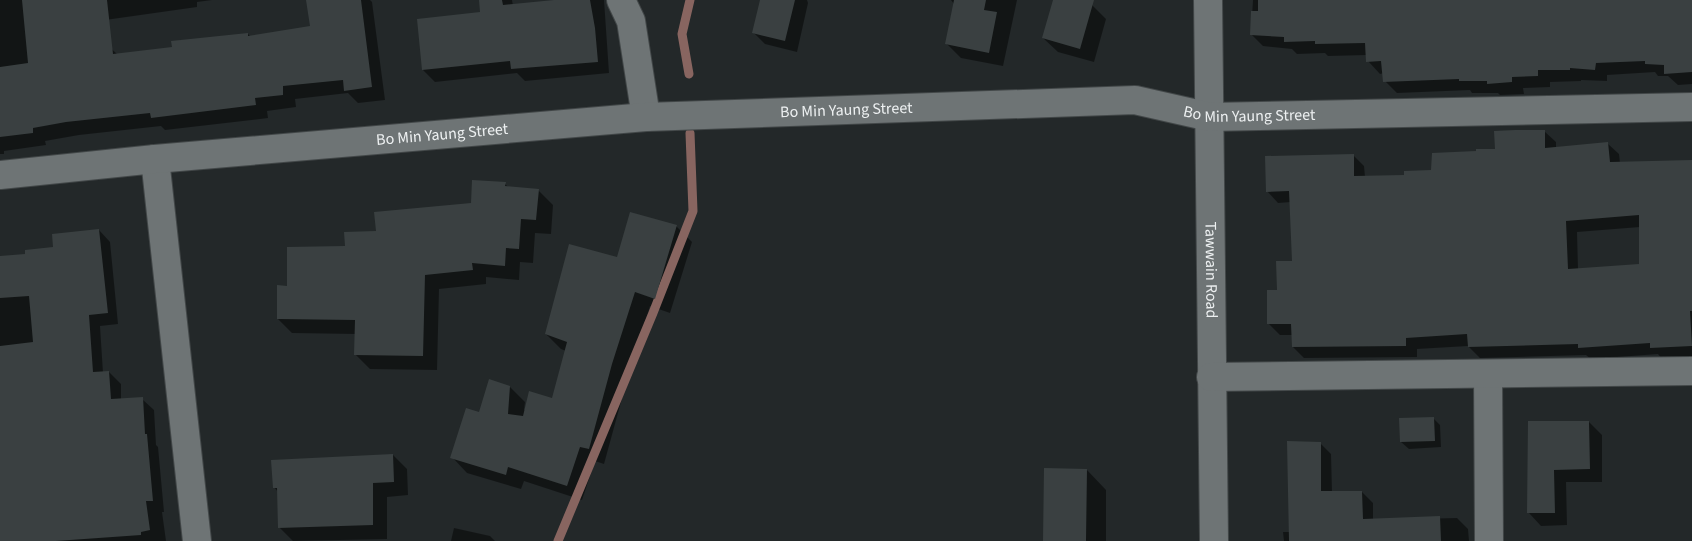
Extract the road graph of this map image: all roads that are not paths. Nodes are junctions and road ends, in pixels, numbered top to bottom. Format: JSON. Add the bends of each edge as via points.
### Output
{"nodes":[{"id":1,"x":621,"y":0,"type":"edge"},
{"id":2,"x":1208,"y":0,"type":"edge"},
{"id":3,"x":1692,"y":107,"type":"edge"},
{"id":4,"x":646,"y":117,"type":"junction"},
{"id":5,"x":1210,"y":117,"type":"junction"},
{"id":6,"x":155,"y":159,"type":"junction"},
{"id":7,"x":0,"y":175,"type":"edge"},
{"id":8,"x":1692,"y":371,"type":"edge"},
{"id":9,"x":1488,"y":374,"type":"junction"},
{"id":10,"x":1211,"y":377,"type":"junction"},
{"id":11,"x":196,"y":541,"type":"edge"},
{"id":12,"x":1214,"y":541,"type":"edge"},
{"id":13,"x":1489,"y":541,"type":"edge"}],
"edges":[{"from":1,"to":4,"type":"street","via":[[631,20]]},
{"from":2,"to":5,"type":"street","name":"Tawwain Road"},
{"from":3,"to":5,"type":"street","name":"Bo Min Yaung Street"},
{"from":4,"to":5,"type":"street","name":"Bo Min Yaung Street","via":[[1136,100]]},
{"from":4,"to":6,"type":"street","name":"Bo Min Yaung Street"},
{"from":5,"to":10,"type":"street","name":"Tawwain Road"},
{"from":6,"to":7,"type":"street","name":"Bo Min Yaung Street"},
{"from":6,"to":11,"type":"street"},
{"from":8,"to":9,"type":"street"},
{"from":9,"to":10,"type":"street"},
{"from":9,"to":13,"type":"street"},
{"from":10,"to":12,"type":"street","name":"Tawwain Road"}]}
